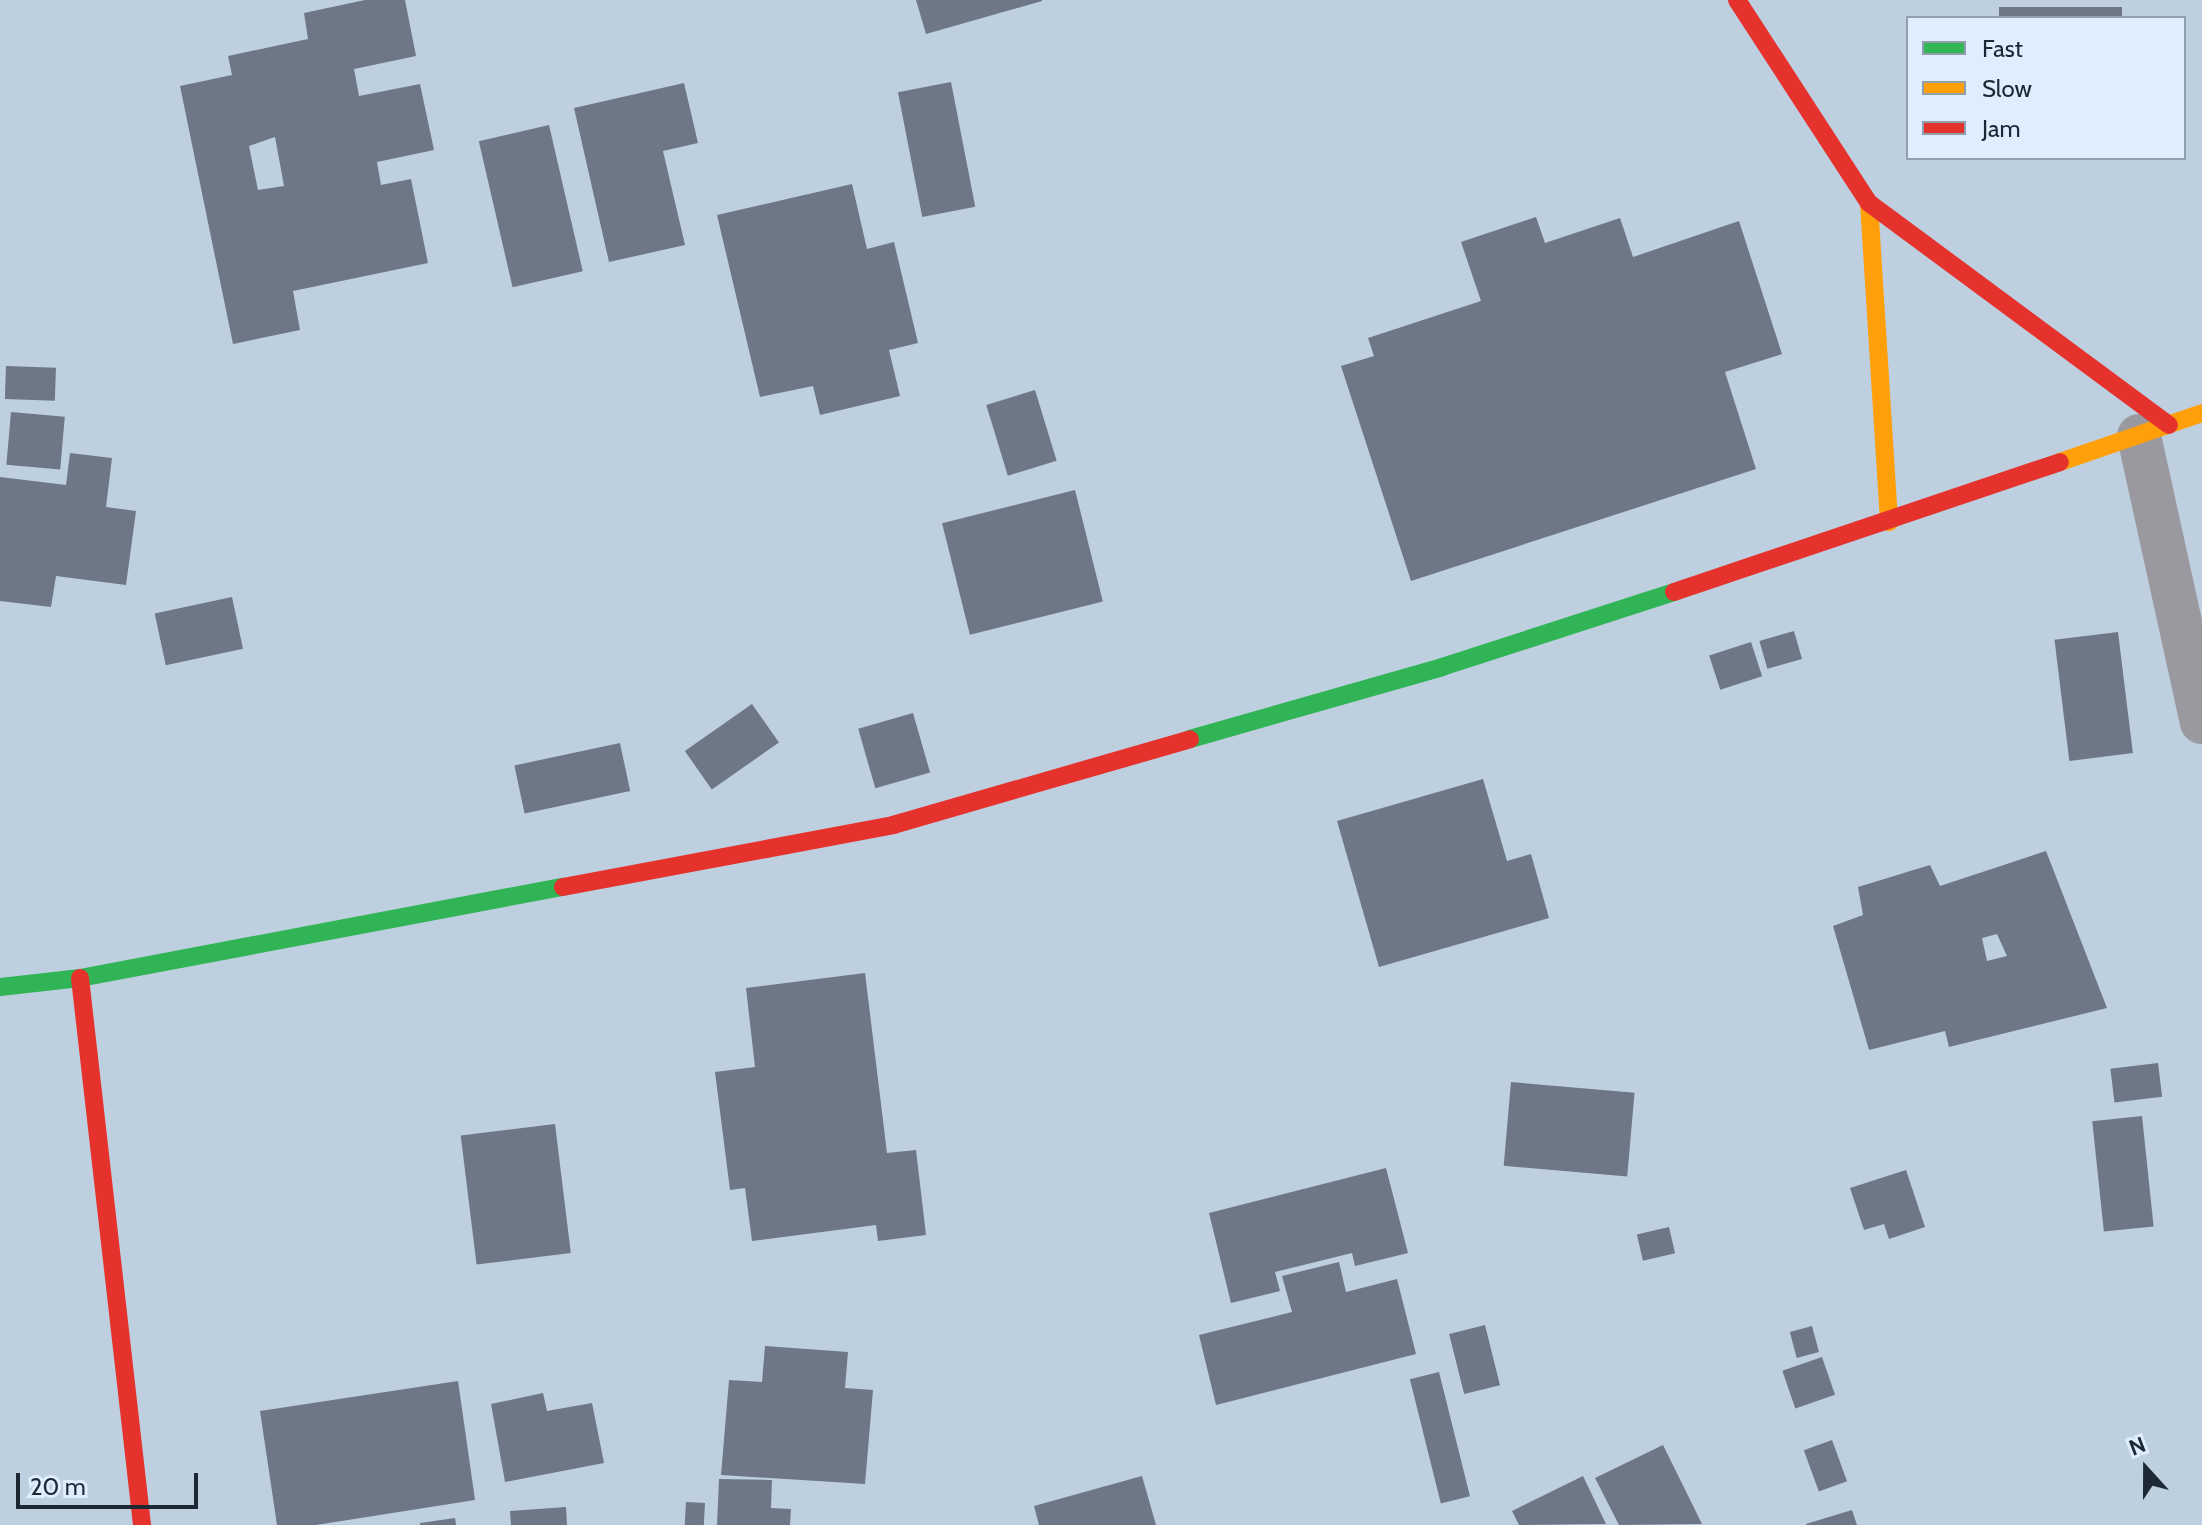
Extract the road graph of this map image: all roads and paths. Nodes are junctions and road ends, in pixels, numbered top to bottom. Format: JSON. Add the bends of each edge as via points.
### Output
{"nodes":[{"id":1,"x":1737,"y":0,"type":"edge"},
{"id":2,"x":1869,"y":203,"type":"junction"},
{"id":3,"x":2202,"y":413,"type":"edge"},
{"id":4,"x":2154,"y":430,"type":"junction"},
{"id":5,"x":1889,"y":522,"type":"junction"},
{"id":6,"x":2202,"y":722,"type":"edge"},
{"id":7,"x":80,"y":978,"type":"junction"},
{"id":8,"x":0,"y":987,"type":"edge"},
{"id":9,"x":142,"y":1525,"type":"edge"}],
"edges":[{"from":1,"to":2,"type":"street"},
{"from":2,"to":4,"type":"street"},
{"from":2,"to":5,"type":"street"},
{"from":3,"to":4,"type":"street"},
{"from":4,"to":5,"type":"street"},
{"from":4,"to":6,"type":"street"},
{"from":5,"to":7,"type":"street","via":[[1442,667],[893,825]]},
{"from":7,"to":8,"type":"street"},
{"from":7,"to":9,"type":"street"}]}
